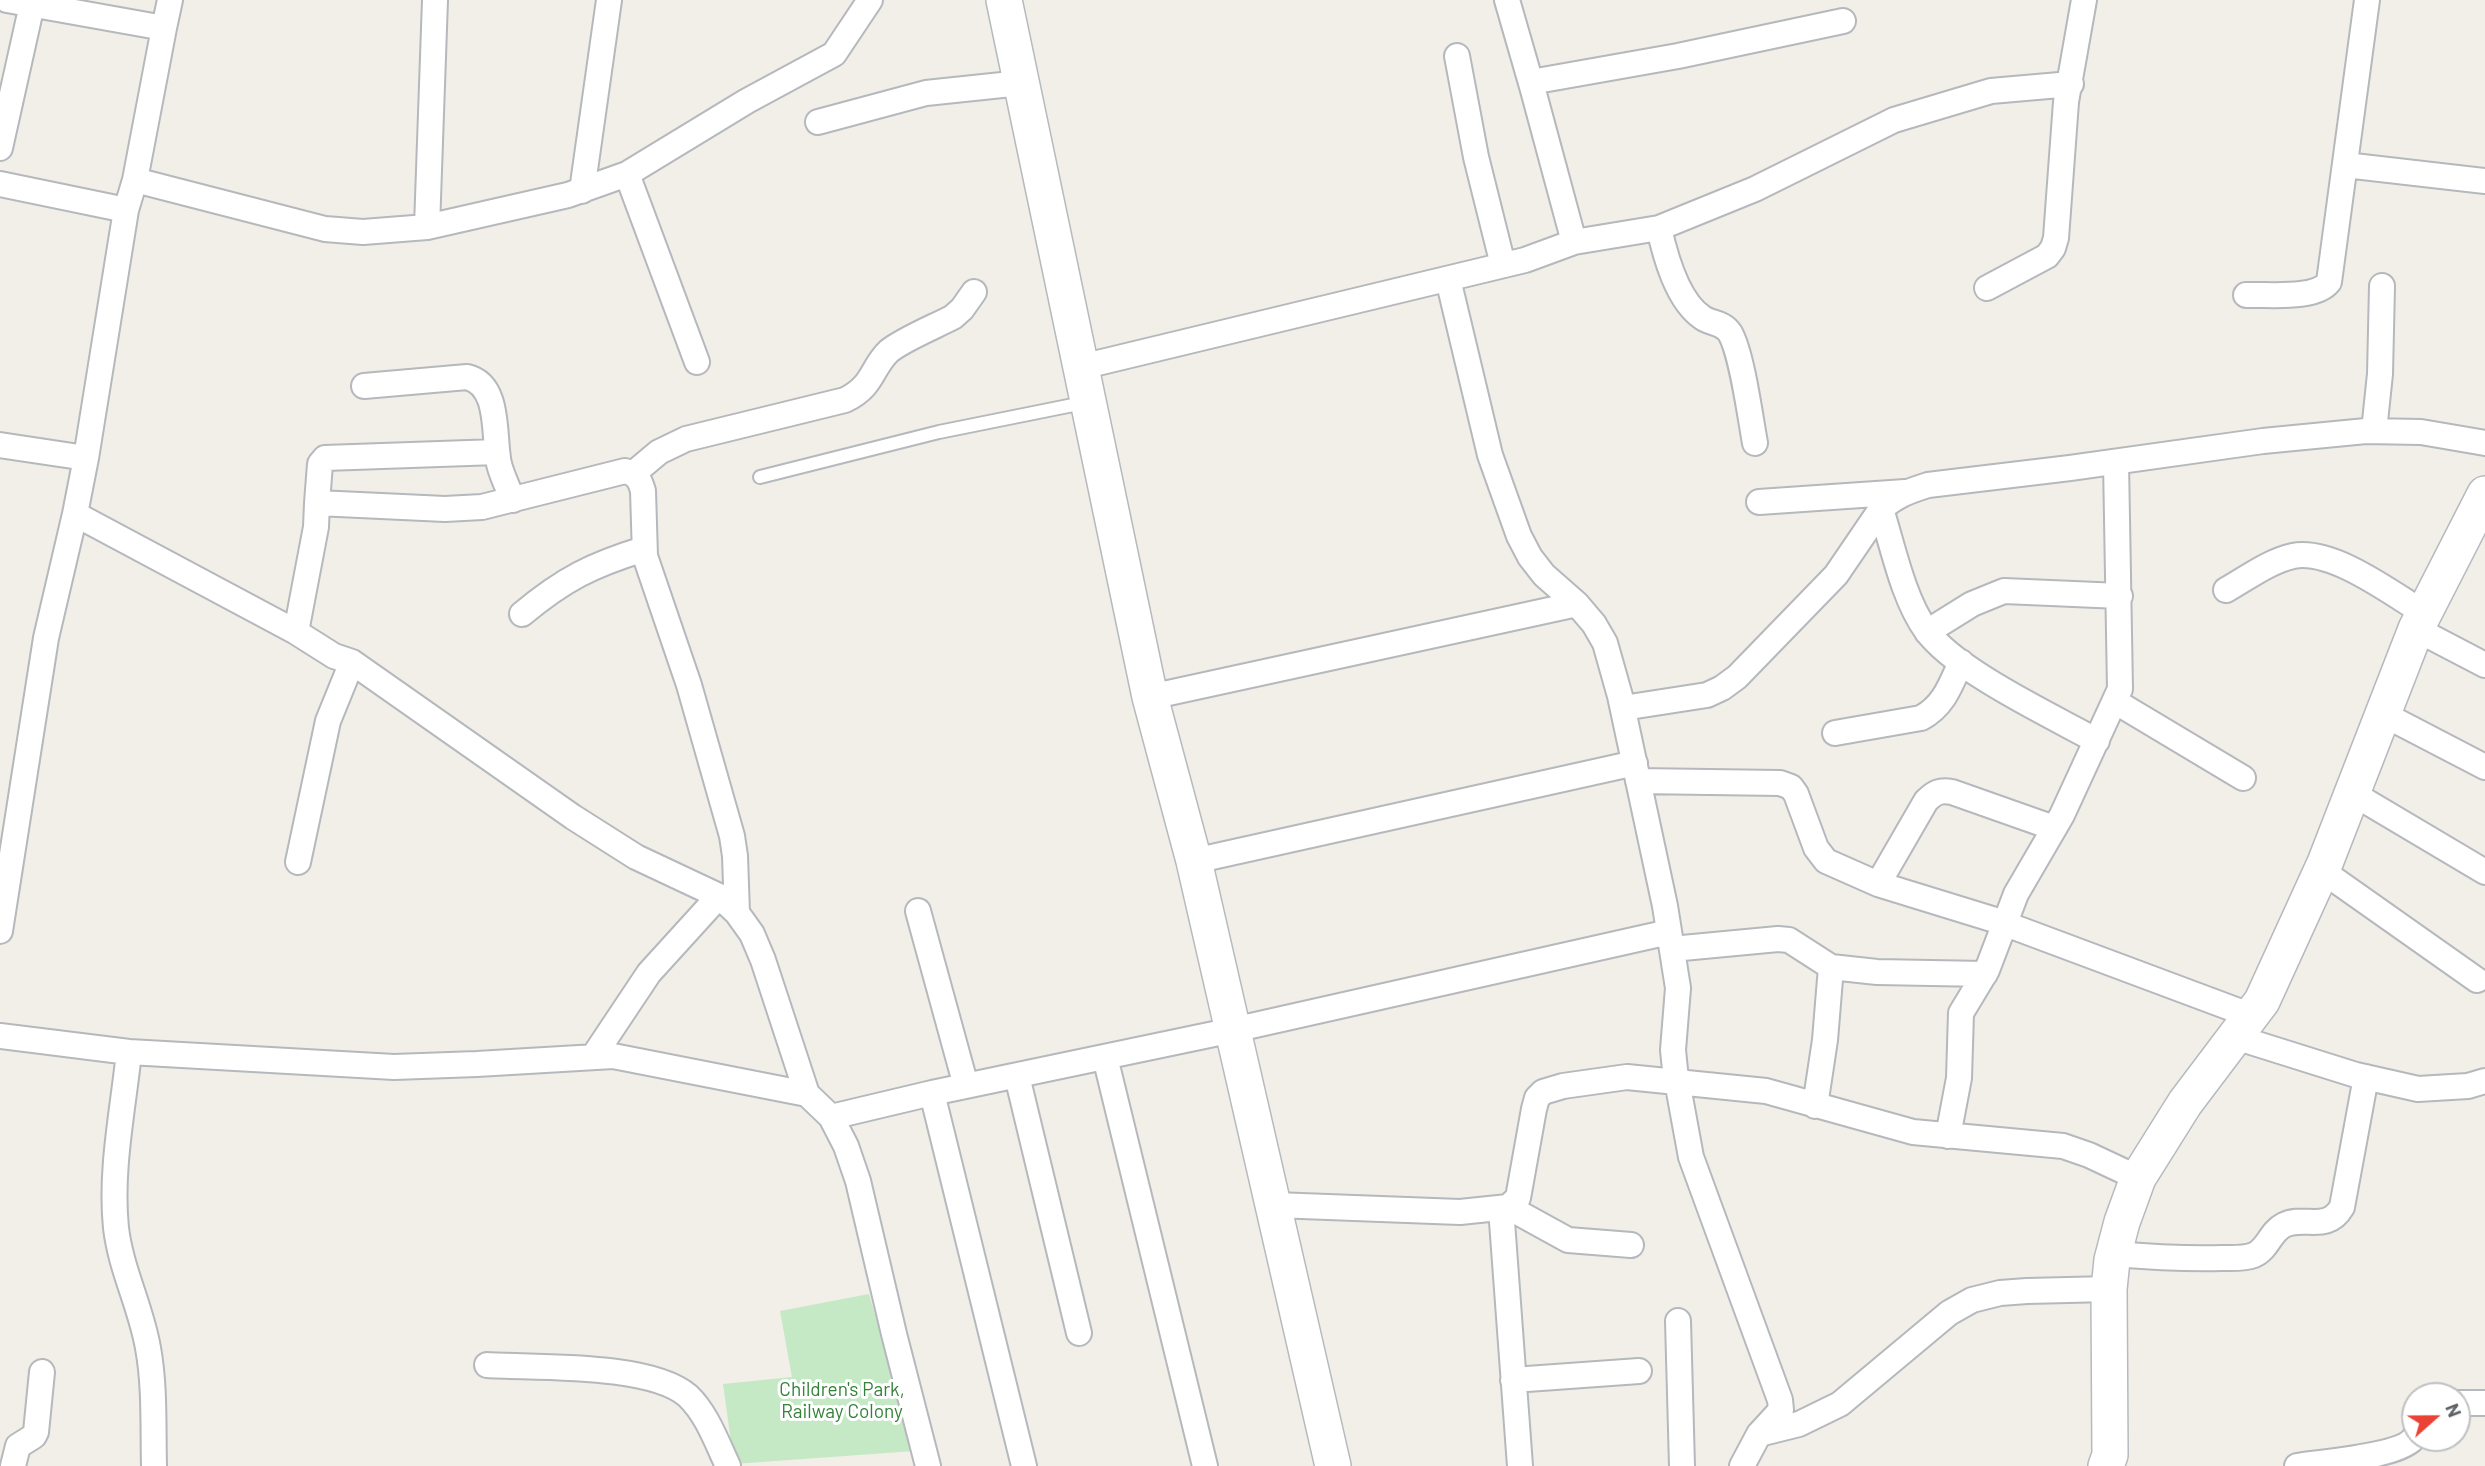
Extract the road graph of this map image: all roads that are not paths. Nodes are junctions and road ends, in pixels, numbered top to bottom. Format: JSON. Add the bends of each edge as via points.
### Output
{"nodes":[{"id":1,"x":7,"y":0,"type":"edge"},
{"id":2,"x":170,"y":0,"type":"edge"},
{"id":3,"x":435,"y":0,"type":"edge"},
{"id":4,"x":609,"y":0,"type":"edge"},
{"id":5,"x":870,"y":0,"type":"edge"},
{"id":6,"x":1004,"y":0,"type":"edge"},
{"id":7,"x":1507,"y":0,"type":"edge"},
{"id":8,"x":2084,"y":0,"type":"edge"},
{"id":9,"x":2367,"y":0,"type":"edge"},
{"id":10,"x":32,"y":2,"type":"edge"},
{"id":11,"x":1843,"y":22,"type":"dead end"},
{"id":12,"x":164,"y":27,"type":"junction"},
{"id":13,"x":1457,"y":56,"type":"dead end"},
{"id":14,"x":1531,"y":82,"type":"junction"},
{"id":15,"x":1021,"y":83,"type":"junction"},
{"id":16,"x":2071,"y":84,"type":"junction"},
{"id":17,"x":818,"y":121,"type":"dead end"},
{"id":18,"x":0,"y":148,"type":"edge"},
{"id":19,"x":2345,"y":165,"type":"junction"},
{"id":20,"x":627,"y":174,"type":"junction"},
{"id":21,"x":135,"y":180,"type":"junction"},
{"id":22,"x":2485,"y":181,"type":"edge"},
{"id":23,"x":0,"y":184,"type":"edge"},
{"id":24,"x":582,"y":191,"type":"junction"},
{"id":25,"x":126,"y":210,"type":"junction"},
{"id":26,"x":427,"y":227,"type":"junction"},
{"id":27,"x":1659,"y":228,"type":"junction"},
{"id":28,"x":1574,"y":242,"type":"junction"},
{"id":29,"x":1503,"y":265,"type":"junction"},
{"id":30,"x":1448,"y":279,"type":"junction"},
{"id":31,"x":2382,"y":286,"type":"dead end"},
{"id":32,"x":1987,"y":288,"type":"dead end"},
{"id":33,"x":974,"y":292,"type":"dead end"},
{"id":34,"x":2246,"y":295,"type":"dead end"},
{"id":35,"x":697,"y":362,"type":"dead end"},
{"id":36,"x":1081,"y":367,"type":"junction"},
{"id":37,"x":363,"y":386,"type":"dead end"},
{"id":38,"x":1088,"y":401,"type":"junction"},
{"id":39,"x":2374,"y":431,"type":"junction"},
{"id":40,"x":1755,"y":443,"type":"dead end"},
{"id":41,"x":2485,"y":443,"type":"edge"},
{"id":42,"x":0,"y":445,"type":"edge"},
{"id":43,"x":497,"y":452,"type":"junction"},
{"id":44,"x":86,"y":458,"type":"junction"},
{"id":45,"x":2116,"y":462,"type":"junction"},
{"id":46,"x":634,"y":473,"type":"junction"},
{"id":47,"x":760,"y":477,"type":"dead end"},
{"id":48,"x":1905,"y":492,"type":"junction"},
{"id":49,"x":2485,"y":494,"type":"edge"},
{"id":50,"x":513,"y":500,"type":"junction"},
{"id":51,"x":1759,"y":502,"type":"dead end"},
{"id":52,"x":317,"y":503,"type":"junction"},
{"id":53,"x":1881,"y":509,"type":"junction"},
{"id":54,"x":75,"y":514,"type":"junction"},
{"id":55,"x":2476,"y":533,"type":"edge"},
{"id":56,"x":644,"y":549,"type":"junction"},
{"id":57,"x":2226,"y":590,"type":"dead end"},
{"id":58,"x":2120,"y":596,"type":"junction"},
{"id":59,"x":1577,"y":604,"type":"junction"},
{"id":60,"x":522,"y":614,"type":"dead end"},
{"id":61,"x":2420,"y":621,"type":"junction"},
{"id":62,"x":296,"y":632,"type":"junction"},
{"id":63,"x":1927,"y":632,"type":"junction"},
{"id":64,"x":352,"y":662,"type":"junction"},
{"id":65,"x":1961,"y":662,"type":"junction"},
{"id":66,"x":2485,"y":665,"type":"edge"},
{"id":67,"x":1150,"y":697,"type":"junction"},
{"id":68,"x":2116,"y":702,"type":"junction"},
{"id":69,"x":1623,"y":708,"type":"junction"},
{"id":70,"x":2383,"y":714,"type":"junction"},
{"id":71,"x":1835,"y":733,"type":"dead end"},
{"id":72,"x":2097,"y":741,"type":"junction"},
{"id":73,"x":2485,"y":767,"type":"edge"},
{"id":74,"x":1637,"y":772,"type":"junction"},
{"id":75,"x":2243,"y":778,"type":"dead end"},
{"id":76,"x":2352,"y":793,"type":"junction"},
{"id":77,"x":2054,"y":828,"type":"junction"},
{"id":78,"x":1194,"y":861,"type":"junction"},
{"id":79,"x":298,"y":862,"type":"dead end"},
{"id":80,"x":2321,"y":870,"type":"junction"},
{"id":81,"x":2485,"y":872,"type":"edge"},
{"id":82,"x":1878,"y":884,"type":"junction"},
{"id":83,"x":728,"y":904,"type":"junction"},
{"id":84,"x":918,"y":911,"type":"dead end"},
{"id":85,"x":2006,"y":925,"type":"junction"},
{"id":86,"x":0,"y":931,"type":"edge"},
{"id":87,"x":1670,"y":941,"type":"junction"},
{"id":88,"x":1831,"y":967,"type":"junction"},
{"id":89,"x":1985,"y":974,"type":"junction"},
{"id":90,"x":2477,"y":980,"type":"dead end"},
{"id":91,"x":2244,"y":1026,"type":"junction"},
{"id":92,"x":1233,"y":1030,"type":"junction"},
{"id":93,"x":0,"y":1036,"type":"edge"},
{"id":94,"x":129,"y":1052,"type":"junction"},
{"id":95,"x":593,"y":1057,"type":"junction"},
{"id":96,"x":1105,"y":1057,"type":"junction"},
{"id":97,"x":1017,"y":1076,"type":"junction"},
{"id":98,"x":2366,"y":1077,"type":"junction"},
{"id":99,"x":1677,"y":1081,"type":"junction"},
{"id":100,"x":2485,"y":1081,"type":"edge"},
{"id":101,"x":965,"y":1086,"type":"junction"},
{"id":102,"x":932,"y":1093,"type":"junction"},
{"id":103,"x":807,"y":1094,"type":"junction"},
{"id":104,"x":1815,"y":1106,"type":"junction"},
{"id":105,"x":831,"y":1117,"type":"junction"},
{"id":106,"x":1948,"y":1136,"type":"junction"},
{"id":107,"x":2138,"y":1178,"type":"junction"},
{"id":108,"x":1275,"y":1205,"type":"junction"},
{"id":109,"x":1504,"y":1208,"type":"junction"},
{"id":110,"x":1630,"y":1245,"type":"dead end"},
{"id":111,"x":2113,"y":1254,"type":"junction"},
{"id":112,"x":2109,"y":1290,"type":"junction"},
{"id":113,"x":1678,"y":1321,"type":"dead end"},
{"id":114,"x":1079,"y":1333,"type":"dead end"},
{"id":115,"x":487,"y":1366,"type":"dead end"},
{"id":116,"x":1640,"y":1371,"type":"dead end"},
{"id":117,"x":42,"y":1372,"type":"dead end"},
{"id":118,"x":1513,"y":1380,"type":"junction"},
{"id":119,"x":1759,"y":1434,"type":"junction"},
{"id":120,"x":2401,"y":1448,"type":"edge"},
{"id":121,"x":2359,"y":1462,"type":"edge"},
{"id":122,"x":13,"y":1466,"type":"edge"},
{"id":123,"x":154,"y":1466,"type":"edge"},
{"id":124,"x":728,"y":1466,"type":"edge"},
{"id":125,"x":928,"y":1466,"type":"edge"},
{"id":126,"x":1024,"y":1466,"type":"edge"},
{"id":127,"x":1205,"y":1466,"type":"edge"},
{"id":128,"x":1333,"y":1466,"type":"edge"},
{"id":129,"x":1520,"y":1466,"type":"edge"},
{"id":130,"x":1682,"y":1466,"type":"edge"},
{"id":131,"x":1742,"y":1466,"type":"edge"},
{"id":132,"x":2109,"y":1466,"type":"edge"},
{"id":133,"x":2297,"y":1466,"type":"edge"}],
"edges":[{"from":1,"to":10,"type":"street"},
{"from":2,"to":12,"type":"street"},
{"from":3,"to":26,"type":"street"},
{"from":4,"to":24,"type":"street"},
{"from":5,"to":20,"type":"street","via":[[834,54]]},
{"from":6,"to":15,"type":"street"},
{"from":7,"to":14,"type":"street"},
{"from":8,"to":16,"type":"street"},
{"from":9,"to":19,"type":"street"},
{"from":10,"to":12,"type":"street"},
{"from":10,"to":18,"type":"street"},
{"from":11,"to":14,"type":"street"},
{"from":12,"to":21,"type":"street"},
{"from":13,"to":29,"type":"street"},
{"from":14,"to":28,"type":"street"},
{"from":15,"to":17,"type":"street","via":[[926,93]]},
{"from":15,"to":36,"type":"street"},
{"from":16,"to":27,"type":"street","via":[[1991,91],[1894,120],[1755,189]]},
{"from":16,"to":32,"type":"street","via":[[2053,248],[2047,256]]},
{"from":19,"to":22,"type":"street"},
{"from":19,"to":34,"type":"street","via":[[2329,282],[2313,293]]},
{"from":20,"to":24,"type":"street"},
{"from":20,"to":35,"type":"street"},
{"from":21,"to":25,"type":"street"},
{"from":21,"to":26,"type":"street","via":[[325,229],[363,232]]},
{"from":23,"to":25,"type":"street"},
{"from":24,"to":26,"type":"street"},
{"from":25,"to":44,"type":"street"},
{"from":27,"to":28,"type":"street"},
{"from":27,"to":40,"type":"street","via":[[1668,268],[1679,287],[1703,318],[1722,324],[1730,333]]},
{"from":28,"to":29,"type":"street"},
{"from":29,"to":30,"type":"street"},
{"from":30,"to":36,"type":"street"},
{"from":30,"to":59,"type":"street","via":[[1490,455],[1508,510],[1530,557]]},
{"from":31,"to":39,"type":"street"},
{"from":33,"to":46,"type":"street","via":[[953,317],[888,352],[857,394],[686,439],[659,452]]},
{"from":36,"to":38,"type":"street"},
{"from":37,"to":43,"type":"street","via":[[476,379],[489,397]]},
{"from":38,"to":47,"type":"lane"},
{"from":38,"to":67,"type":"street"},
{"from":39,"to":41,"type":"street","via":[[2421,432]]},
{"from":39,"to":45,"type":"street"},
{"from":42,"to":44,"type":"street"},
{"from":43,"to":50,"type":"street"},
{"from":43,"to":52,"type":"street","via":[[325,458],[320,464]]},
{"from":44,"to":54,"type":"street"},
{"from":45,"to":48,"type":"street","via":[[1928,485]]},
{"from":45,"to":58,"type":"street"},
{"from":46,"to":50,"type":"street","via":[[625,471]]},
{"from":46,"to":56,"type":"street","via":[[643,491]]},
{"from":48,"to":51,"type":"street"},
{"from":48,"to":53,"type":"street"},
{"from":49,"to":55,"type":"street"},
{"from":50,"to":52,"type":"street","via":[[445,509]]},
{"from":52,"to":62,"type":"street"},
{"from":53,"to":63,"type":"street","via":[[1913,608]]},
{"from":53,"to":69,"type":"street","via":[[1836,575],[1737,677],[1707,695]]},
{"from":54,"to":62,"type":"street"},
{"from":54,"to":86,"type":"street","via":[[46,638]]},
{"from":55,"to":61,"type":"street"},
{"from":56,"to":60,"type":"street","via":[[581,572],[552,588]]},
{"from":56,"to":83,"type":"street","via":[[726,813],[735,856]]},
{"from":57,"to":61,"type":"street","via":[[2279,561],[2304,554],[2345,565]]},
{"from":58,"to":63,"type":"street","via":[[2004,591],[1972,604]]},
{"from":58,"to":68,"type":"street","via":[[2121,672]]},
{"from":59,"to":67,"type":"street"},
{"from":59,"to":69,"type":"street","via":[[1605,643]]},
{"from":61,"to":66,"type":"street"},
{"from":61,"to":70,"type":"street"},
{"from":62,"to":64,"type":"street"},
{"from":63,"to":65,"type":"street"},
{"from":64,"to":79,"type":"street","via":[[328,721]]},
{"from":64,"to":83,"type":"street","via":[[604,837]]},
{"from":65,"to":71,"type":"street","via":[[1933,712],[1922,718]]},
{"from":65,"to":72,"type":"street"},
{"from":67,"to":78,"type":"street"},
{"from":68,"to":72,"type":"street"},
{"from":68,"to":75,"type":"street"},
{"from":69,"to":74,"type":"street"},
{"from":70,"to":73,"type":"street"},
{"from":70,"to":76,"type":"street"},
{"from":72,"to":77,"type":"street"},
{"from":74,"to":78,"type":"street"},
{"from":74,"to":82,"type":"street","via":[[1791,787],[1826,861]]},
{"from":74,"to":87,"type":"street"},
{"from":76,"to":80,"type":"street"},
{"from":76,"to":81,"type":"street"},
{"from":77,"to":82,"type":"street","via":[[1952,792],[1934,793]]},
{"from":77,"to":85,"type":"street","via":[[2016,894]]},
{"from":78,"to":92,"type":"street"},
{"from":80,"to":90,"type":"street"},
{"from":80,"to":91,"type":"street","via":[[2262,1001]]},
{"from":82,"to":85,"type":"street"},
{"from":83,"to":95,"type":"street","via":[[649,973]]},
{"from":83,"to":103,"type":"street","via":[[752,934]]},
{"from":84,"to":101,"type":"street"},
{"from":85,"to":89,"type":"street"},
{"from":85,"to":91,"type":"street"},
{"from":87,"to":88,"type":"street","via":[[1789,940]]},
{"from":87,"to":92,"type":"street"},
{"from":87,"to":99,"type":"street","via":[[1678,988],[1673,1049]]},
{"from":88,"to":89,"type":"street"},
{"from":88,"to":104,"type":"street"},
{"from":89,"to":106,"type":"street","via":[[1961,1013],[1959,1078]]},
{"from":91,"to":98,"type":"street"},
{"from":91,"to":107,"type":"street","via":[[2185,1103]]},
{"from":92,"to":96,"type":"street"},
{"from":92,"to":108,"type":"street"},
{"from":93,"to":94,"type":"street"},
{"from":94,"to":95,"type":"street","via":[[394,1067]]},
{"from":94,"to":123,"type":"street","via":[[114,1184],[116,1229],[148,1347]]},
{"from":95,"to":103,"type":"street","via":[[613,1056]]},
{"from":96,"to":97,"type":"street"},
{"from":96,"to":127,"type":"street"},
{"from":97,"to":101,"type":"street"},
{"from":97,"to":114,"type":"street"},
{"from":98,"to":100,"type":"street","via":[[2433,1090]]},
{"from":98,"to":111,"type":"street","via":[[2337,1216],[2328,1221],[2285,1224],[2253,1256],[2184,1259]]},
{"from":99,"to":104,"type":"street","via":[[1766,1091]]},
{"from":99,"to":109,"type":"street","via":[[1626,1077],[1543,1091],[1534,1110],[1517,1198]]},
{"from":99,"to":119,"type":"street","via":[[1691,1157],[1780,1400],[1781,1410]]},
{"from":101,"to":102,"type":"street"},
{"from":102,"to":105,"type":"street"},
{"from":102,"to":126,"type":"street"},
{"from":103,"to":105,"type":"street"},
{"from":104,"to":106,"type":"street","via":[[1913,1132]]},
{"from":105,"to":125,"type":"street","via":[[858,1181]]},
{"from":106,"to":107,"type":"street","via":[[2063,1146]]},
{"from":107,"to":111,"type":"street"},
{"from":108,"to":109,"type":"street","via":[[1460,1212]]},
{"from":108,"to":128,"type":"street"},
{"from":109,"to":110,"type":"street","via":[[1568,1240]]},
{"from":109,"to":118,"type":"street"},
{"from":111,"to":112,"type":"street"},
{"from":112,"to":119,"type":"street","via":[[2000,1293],[1972,1300],[1949,1313],[1840,1404],[1799,1424]]},
{"from":112,"to":132,"type":"street"},
{"from":113,"to":130,"type":"street"},
{"from":115,"to":124,"type":"street","via":[[645,1376],[669,1384],[688,1396],[704,1415]]},
{"from":116,"to":118,"type":"street"},
{"from":117,"to":122,"type":"street","via":[[36,1432],[18,1446]]},
{"from":118,"to":129,"type":"street"},
{"from":119,"to":131,"type":"street"},
{"from":120,"to":121,"type":"street"},
{"from":121,"to":133,"type":"street"}]}
